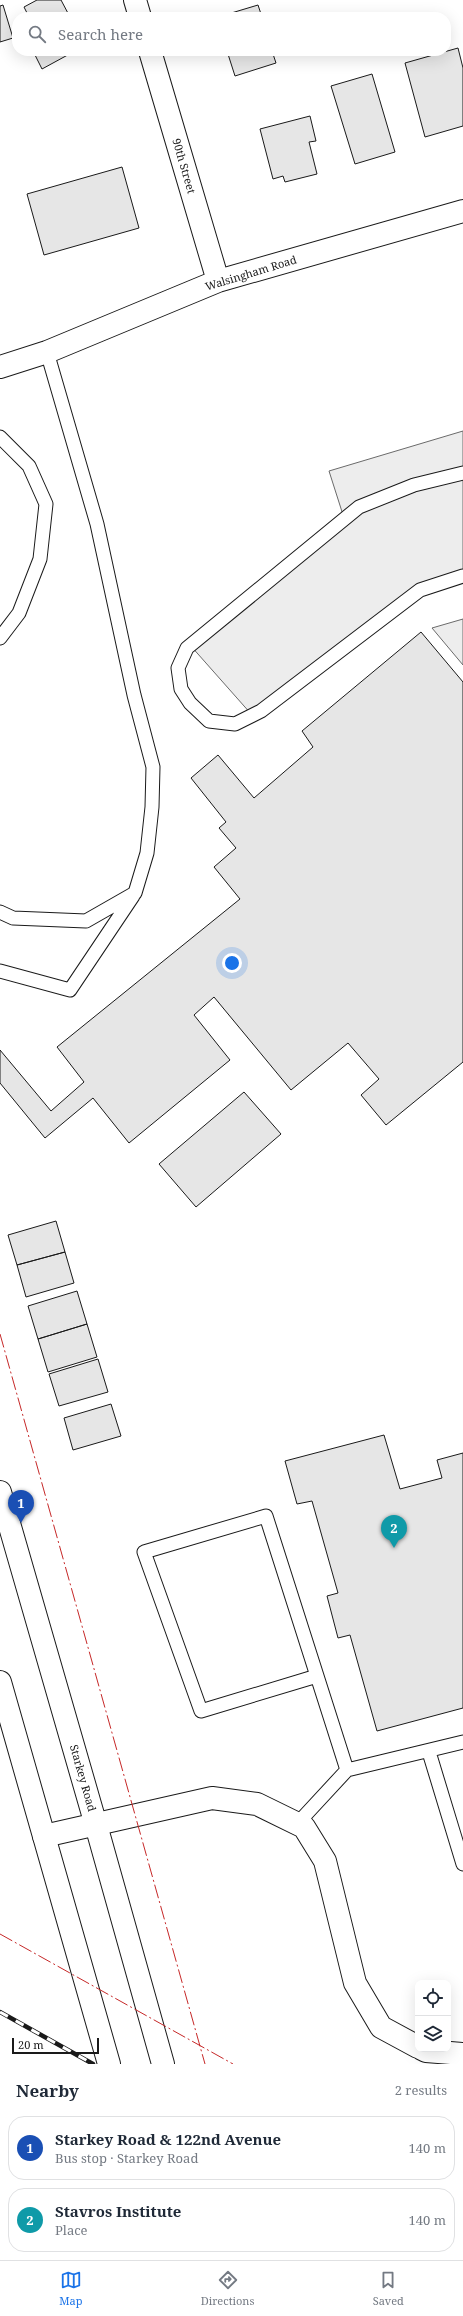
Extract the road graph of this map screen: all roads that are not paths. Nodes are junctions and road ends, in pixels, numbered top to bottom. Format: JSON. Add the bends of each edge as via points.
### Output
{"nodes":[{"id":1,"x":135,"y":0,"type":"edge"},
{"id":2,"x":139,"y":12,"type":"edge"},
{"id":3,"x":151,"y":56,"type":"edge"},
{"id":4,"x":463,"y":211,"type":"edge"},
{"id":5,"x":218,"y":281,"type":"junction"},
{"id":6,"x":47,"y":352,"type":"junction"},
{"id":7,"x":0,"y":367,"type":"edge"},
{"id":8,"x":0,"y":437,"type":"edge"},
{"id":9,"x":463,"y":473,"type":"edge"},
{"id":10,"x":463,"y":576,"type":"edge"},
{"id":11,"x":0,"y":638,"type":"edge"},
{"id":12,"x":135,"y":893,"type":"junction"},
{"id":13,"x":0,"y":912,"type":"edge"},
{"id":14,"x":0,"y":971,"type":"edge"},
{"id":15,"x":0,"y":1492,"type":"edge"},
{"id":16,"x":317,"y":1676,"type":"junction"},
{"id":17,"x":0,"y":1682,"type":"edge"},
{"id":18,"x":463,"y":1742,"type":"edge"},
{"id":19,"x":429,"y":1752,"type":"junction"},
{"id":20,"x":347,"y":1770,"type":"junction"},
{"id":21,"x":96,"y":1824,"type":"junction"},
{"id":22,"x":298,"y":1824,"type":"junction"},
{"id":23,"x":44,"y":1836,"type":"junction"},
{"id":24,"x":463,"y":1864,"type":"edge"},
{"id":25,"x":415,"y":2045,"type":"edge"},
{"id":26,"x":438,"y":2052,"type":"edge"},
{"id":27,"x":463,"y":2054,"type":"edge"},
{"id":28,"x":109,"y":2064,"type":"edge"},
{"id":29,"x":163,"y":2064,"type":"edge"}],
"edges":[{"from":1,"to":2,"type":"street"},
{"from":3,"to":5,"type":"street","name":"90th Street"},
{"from":4,"to":5,"type":"street","name":"Walsingham Road"},
{"from":5,"to":6,"type":"street","name":"Walsingham Road"},
{"from":6,"to":7,"type":"street","name":"Walsingham Road"},
{"from":6,"to":12,"type":"lane","via":[[97,524],[134,695],[153,767],[147,854]]},
{"from":8,"to":11,"type":"lane","via":[[29,466],[46,504],[40,559],[19,613]]},
{"from":9,"to":10,"type":"lane","via":[[414,485],[359,507],[187,648],[178,668],[181,688],[190,703],[209,721],[235,724],[261,711],[420,590]]},
{"from":12,"to":13,"type":"lane","via":[[86,921],[13,918]]},
{"from":12,"to":14,"type":"lane","via":[[70,990]]},
{"from":15,"to":21,"type":"street","name":"Starkey Road"},
{"from":16,"to":16,"type":"lane","via":[[266,1516],[144,1552],[201,1712]]},
{"from":16,"to":20,"type":"lane"},
{"from":17,"to":23,"type":"street"},
{"from":18,"to":19,"type":"lane"},
{"from":19,"to":20,"type":"lane"},
{"from":19,"to":24,"type":"lane"},
{"from":20,"to":22,"type":"lane"},
{"from":21,"to":22,"type":"street","via":[[212,1798],[256,1804]]},
{"from":21,"to":23,"type":"street"},
{"from":21,"to":29,"type":"street","name":"Starkey Road"},
{"from":22,"to":25,"type":"street","via":[[304,1827],[325,1861],[355,1983],[381,2027]]},
{"from":23,"to":28,"type":"street"},
{"from":26,"to":27,"type":"street"}]}
